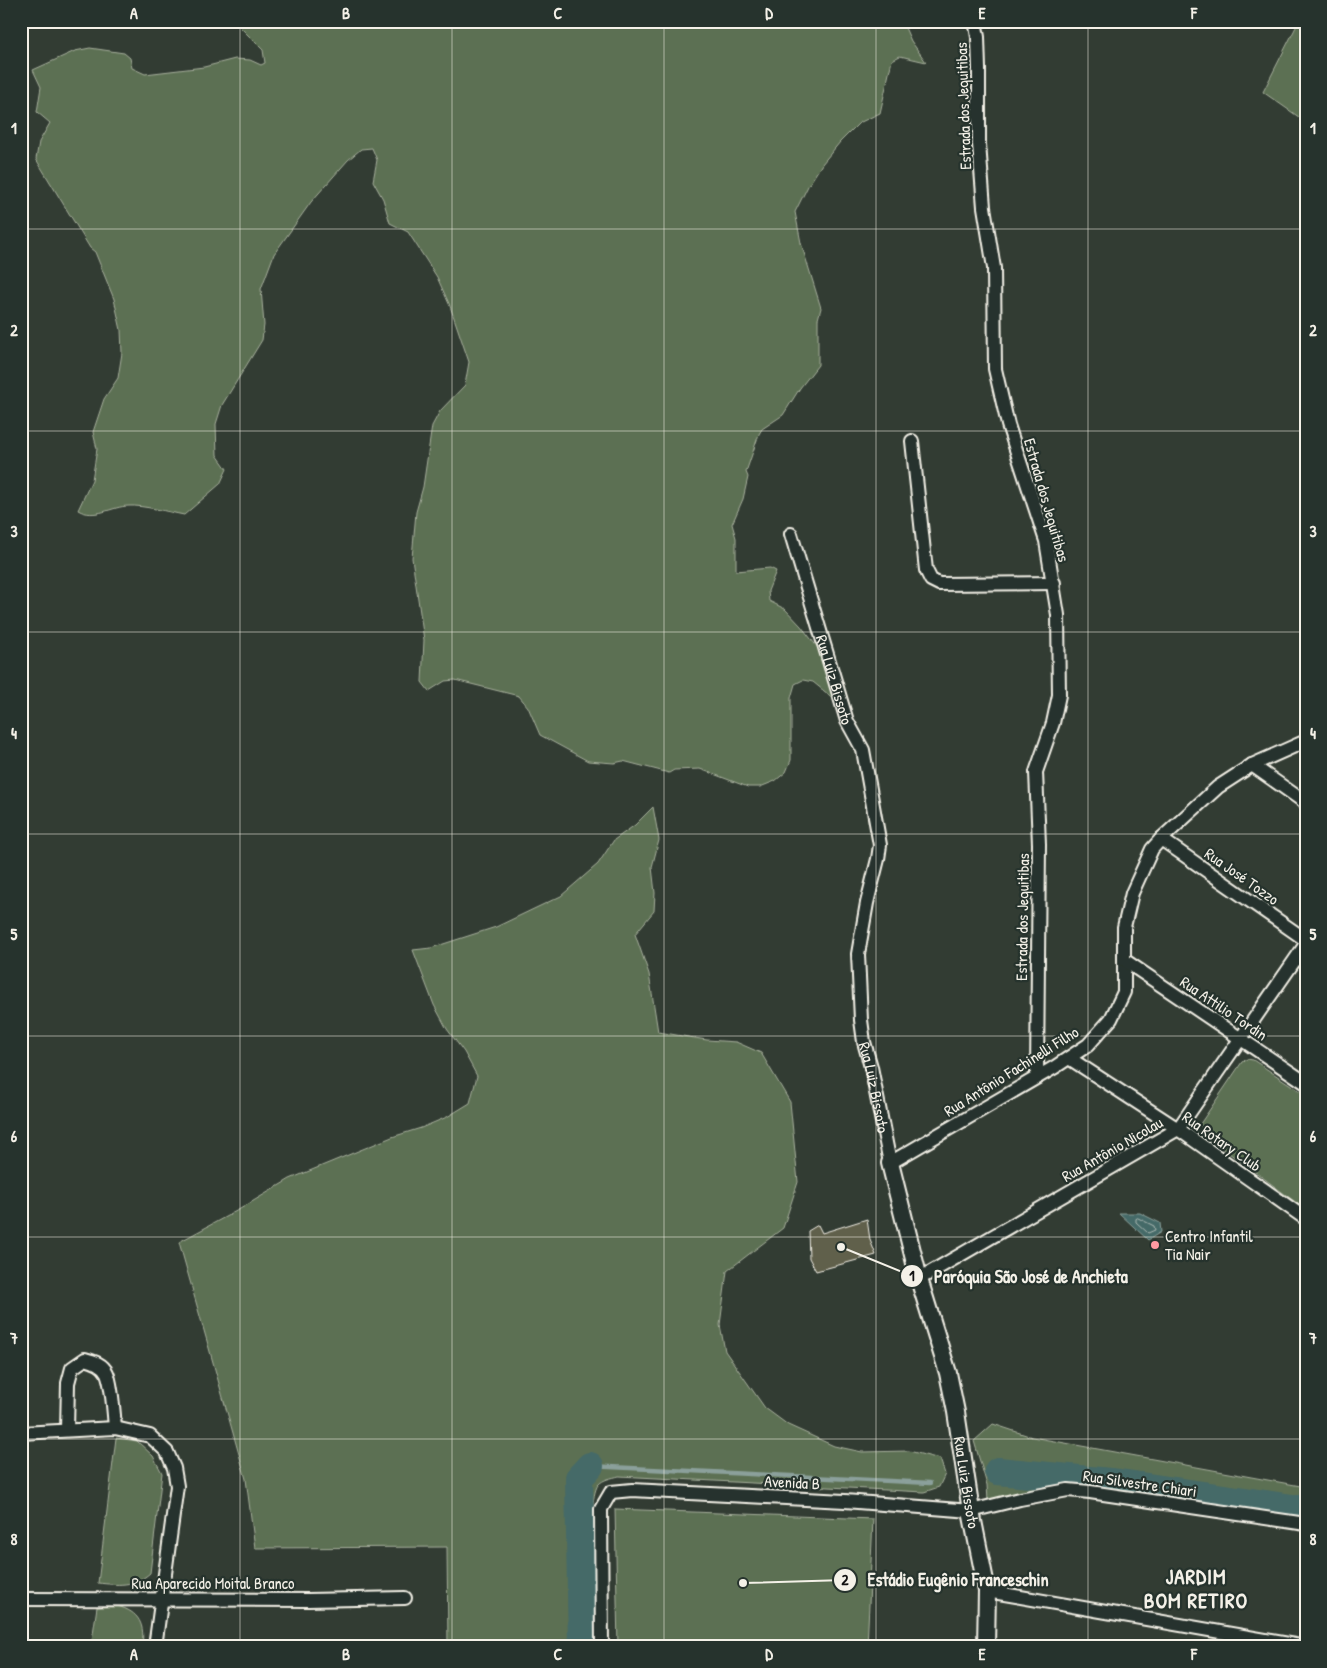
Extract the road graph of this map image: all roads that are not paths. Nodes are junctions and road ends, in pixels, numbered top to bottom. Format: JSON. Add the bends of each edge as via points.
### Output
{"nodes":[{"id":1,"x":975,"y":21,"type":"edge"},
{"id":2,"x":912,"y":441,"type":"dead end"},
{"id":3,"x":791,"y":534,"type":"dead end"},
{"id":4,"x":1054,"y":583,"type":"junction"},
{"id":5,"x":1306,"y":740,"type":"edge"},
{"id":6,"x":1252,"y":765,"type":"junction"},
{"id":7,"x":1306,"y":803,"type":"edge"},
{"id":8,"x":1160,"y":839,"type":"junction"},
{"id":9,"x":1306,"y":940,"type":"edge"},
{"id":10,"x":1306,"y":944,"type":"edge"},
{"id":11,"x":1124,"y":960,"type":"junction"},
{"id":12,"x":1241,"y":1039,"type":"junction"},
{"id":13,"x":1069,"y":1058,"type":"junction"},
{"id":14,"x":1038,"y":1077,"type":"junction"},
{"id":15,"x":1306,"y":1083,"type":"edge"},
{"id":16,"x":1178,"y":1130,"type":"junction"},
{"id":17,"x":890,"y":1163,"type":"junction"},
{"id":18,"x":1306,"y":1219,"type":"edge"},
{"id":19,"x":919,"y":1279,"type":"junction"},
{"id":20,"x":115,"y":1428,"type":"junction"},
{"id":21,"x":67,"y":1430,"type":"junction"},
{"id":22,"x":21,"y":1433,"type":"edge"},
{"id":23,"x":971,"y":1512,"type":"junction"},
{"id":24,"x":1306,"y":1524,"type":"edge"},
{"id":25,"x":987,"y":1591,"type":"junction"},
{"id":26,"x":405,"y":1598,"type":"dead end"},
{"id":27,"x":21,"y":1599,"type":"edge"},
{"id":28,"x":162,"y":1599,"type":"junction"},
{"id":29,"x":155,"y":1647,"type":"edge"},
{"id":30,"x":602,"y":1647,"type":"edge"},
{"id":31,"x":986,"y":1647,"type":"edge"},
{"id":32,"x":1306,"y":1647,"type":"edge"}],
"edges":[{"from":1,"to":4,"type":"street","name":"Estrada dos Jequitibas","via":[[980,162],[994,268],[995,369],[1008,425],[1046,541]]},
{"from":2,"to":4,"type":"street","via":[[926,570],[931,580],[939,584]]},
{"from":3,"to":17,"type":"street","name":"Rua Luiz Bissoto","via":[[847,721],[863,750],[880,845],[858,954],[864,1042]]},
{"from":4,"to":14,"type":"street","name":"Estrada dos Jequitibas","via":[[1058,615],[1059,695],[1036,772],[1039,844]]},
{"from":5,"to":6,"type":"street","name":"Rua Antônio Fachinelli Filho"},
{"from":6,"to":7,"type":"street"},
{"from":6,"to":8,"type":"street","name":"Rua Antônio Fachinelli Filho","via":[[1218,787]]},
{"from":8,"to":9,"type":"street","name":"Rua José Tozzo"},
{"from":8,"to":11,"type":"street","name":"Rua Antônio Fachinelli Filho","via":[[1132,893],[1124,927]]},
{"from":10,"to":12,"type":"street","name":"Rua Antônio Nicolau"},
{"from":11,"to":12,"type":"street","name":"Rua Attilio Tordin"},
{"from":11,"to":13,"type":"street","name":"Rua Antônio Fachinelli Filho","via":[[1124,992],[1111,1019],[1088,1045]]},
{"from":12,"to":15,"type":"street","name":"Rua Attilio Tordin"},
{"from":12,"to":16,"type":"street","name":"Rua Antônio Nicolau"},
{"from":13,"to":14,"type":"street","name":"Rua Antônio Fachinelli Filho"},
{"from":13,"to":16,"type":"street","name":"Rua Rotary Club"},
{"from":14,"to":17,"type":"street","name":"Rua Antônio Fachinelli Filho"},
{"from":16,"to":18,"type":"street","name":"Rua Rotary Club"},
{"from":16,"to":19,"type":"street","name":"Rua Antônio Nicolau"},
{"from":17,"to":19,"type":"street","name":"Rua Luiz Bissoto"},
{"from":19,"to":23,"type":"street","name":"Rua Luiz Bissoto","via":[[948,1373]]},
{"from":20,"to":21,"type":"street"},
{"from":20,"to":21,"type":"street","via":[[107,1372],[95,1361],[85,1359],[72,1368],[68,1383]]},
{"from":20,"to":28,"type":"street","via":[[150,1436],[167,1452],[174,1468],[177,1486]]},
{"from":21,"to":22,"type":"street"},
{"from":23,"to":24,"type":"street","name":"Rua Silvestre Chiari","via":[[1068,1490]]},
{"from":23,"to":25,"type":"street","name":"Rua Luiz Bissoto"},
{"from":23,"to":30,"type":"street","name":"Avenida B","via":[[845,1501],[632,1490],[611,1492],[601,1510]]},
{"from":25,"to":31,"type":"street","name":"Rua Luiz Bissoto"},
{"from":25,"to":32,"type":"street"},
{"from":26,"to":28,"type":"street","name":"Rua Aparecido Moital Branco"},
{"from":27,"to":28,"type":"street","name":"Rua Aparecido Moital Branco"},
{"from":28,"to":29,"type":"street"}]}
